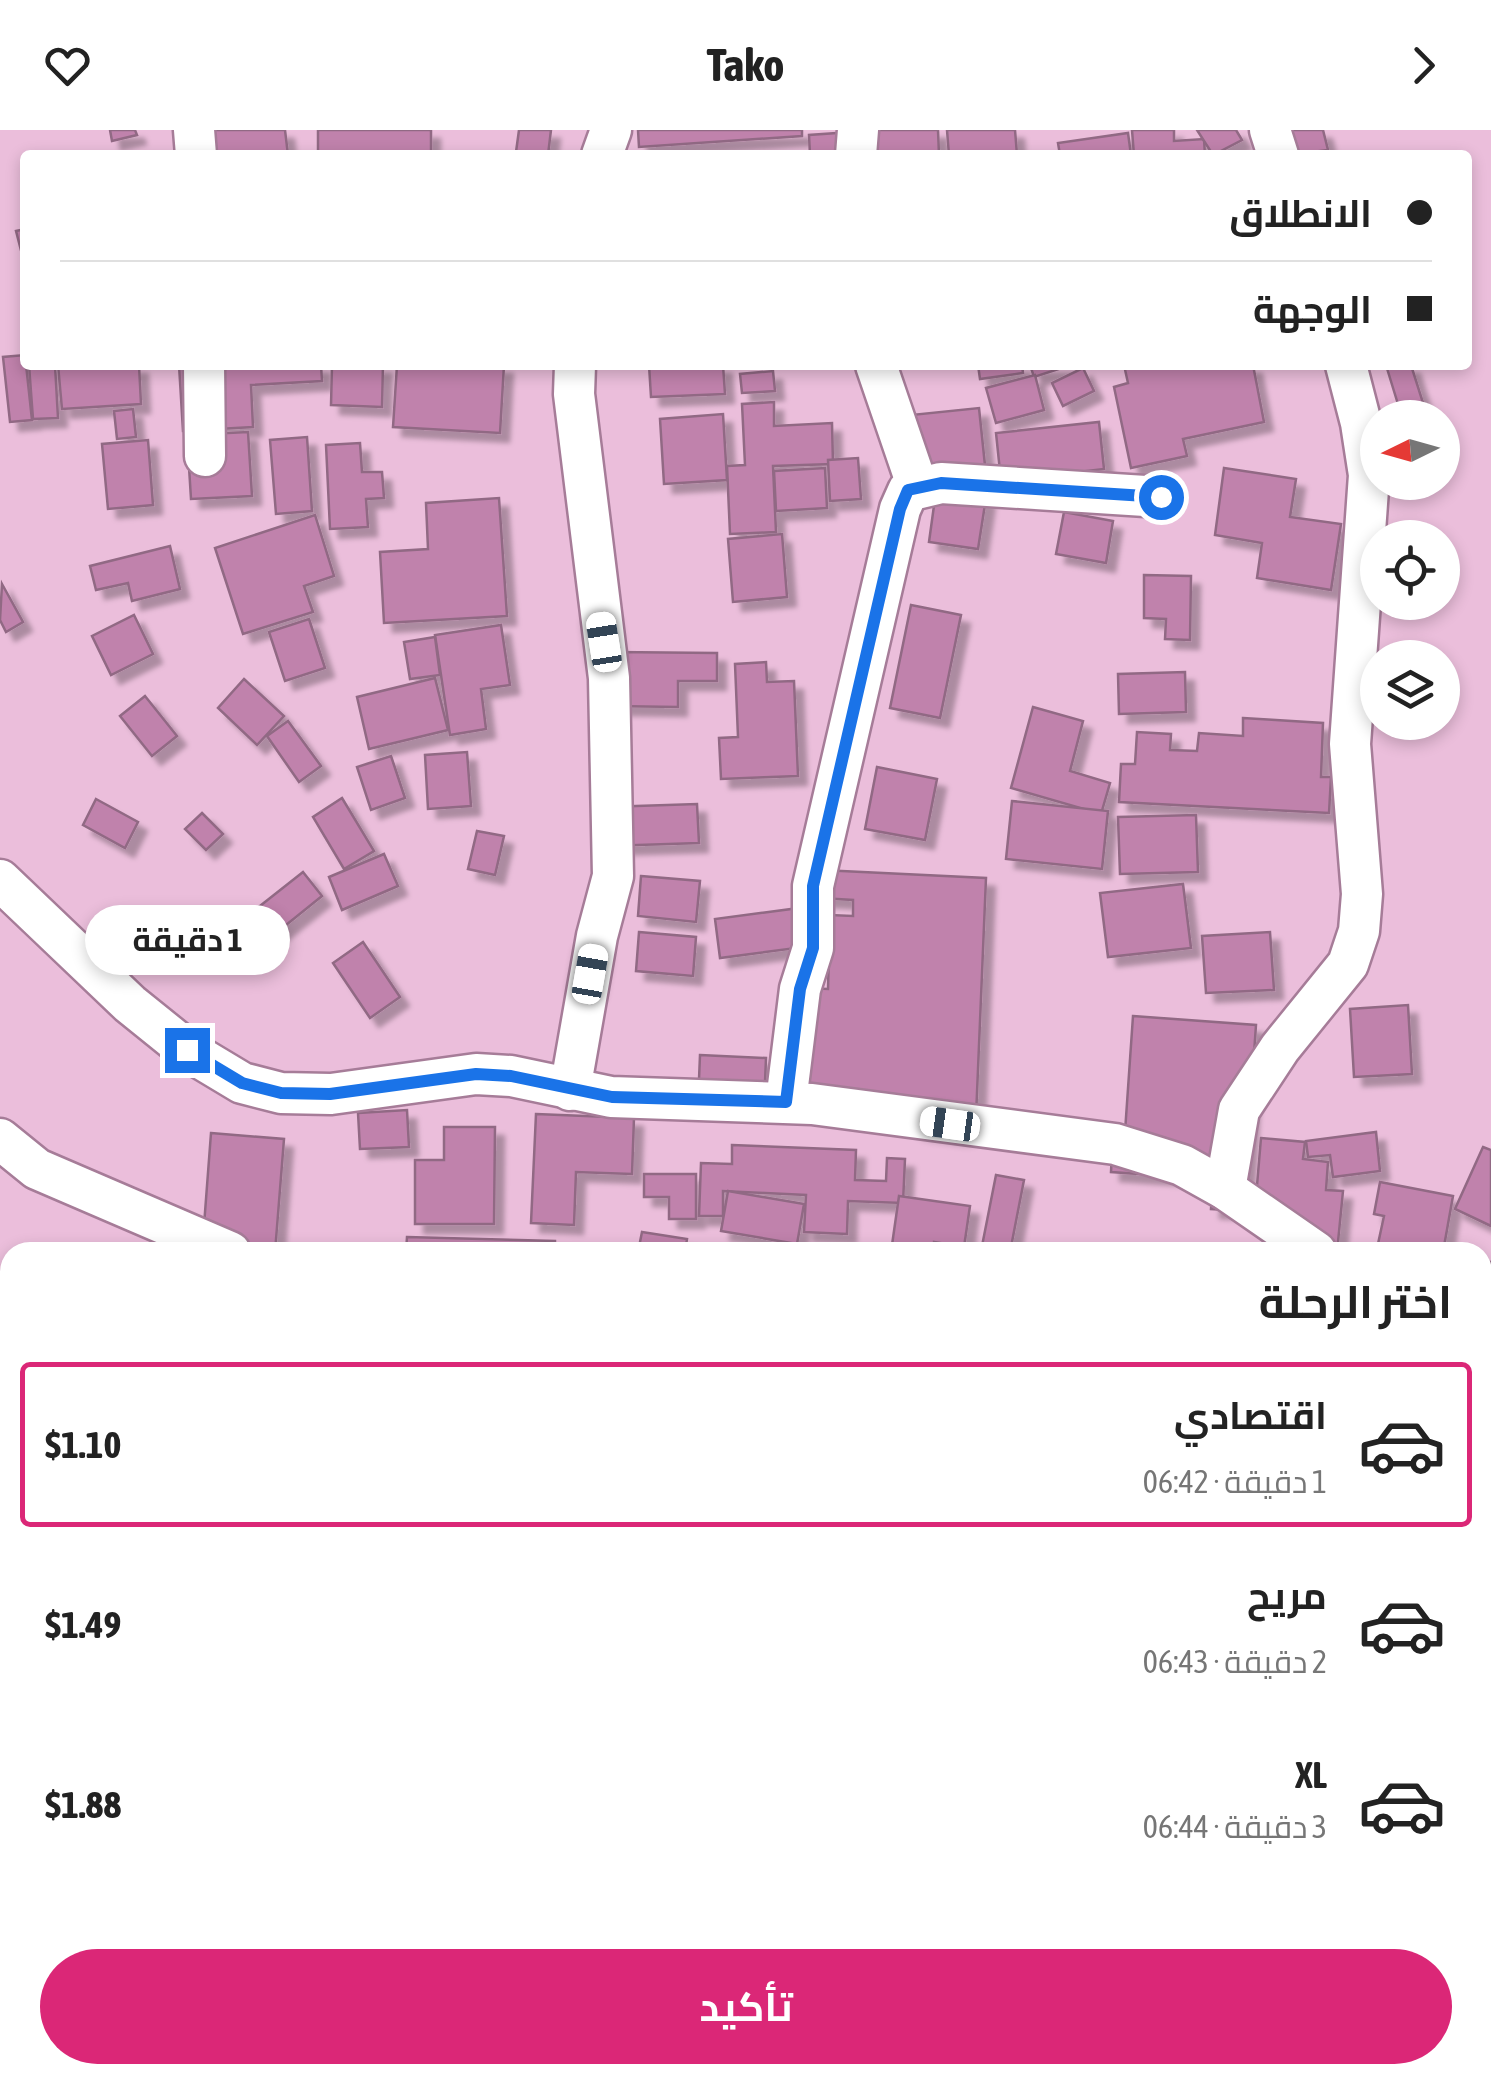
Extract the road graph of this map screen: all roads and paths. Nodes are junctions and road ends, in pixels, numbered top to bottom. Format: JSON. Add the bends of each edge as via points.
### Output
{"nodes":[{"id":1,"x":204,"y":370,"type":"edge"},
{"id":2,"x":576,"y":370,"type":"edge"},
{"id":3,"x":878,"y":370,"type":"edge"},
{"id":4,"x":1347,"y":370,"type":"edge"},
{"id":5,"x":205,"y":456,"type":"dead end"},
{"id":6,"x":916,"y":485,"type":"junction"},
{"id":7,"x":1161,"y":497,"type":"dead end"},
{"id":8,"x":0,"y":880,"type":"edge"},
{"id":9,"x":570,"y":1090,"type":"junction"},
{"id":10,"x":786,"y":1102,"type":"junction"},
{"id":11,"x":0,"y":1140,"type":"edge"},
{"id":12,"x":1225,"y":1189,"type":"junction"},
{"id":13,"x":207,"y":1242,"type":"edge"},
{"id":14,"x":1302,"y":1242,"type":"edge"}],
"edges":[{"from":1,"to":5,"type":"street"},
{"from":2,"to":9,"type":"street","via":[[580,454],[609,678],[613,876]]},
{"from":3,"to":6,"type":"street"},
{"from":4,"to":12,"type":"street","via":[[1369,475],[1350,744],[1359,931],[1348,964],[1239,1110]]},
{"from":6,"to":7,"type":"street"},
{"from":6,"to":10,"type":"street","via":[[900,509],[813,886],[813,948],[800,989]]},
{"from":8,"to":9,"type":"street","via":[[130,1004],[242,1083],[281,1093],[330,1094],[476,1074]]},
{"from":9,"to":10,"type":"street"},
{"from":10,"to":12,"type":"street","via":[[1115,1144],[1182,1165]]},
{"from":11,"to":13,"type":"street","via":[[37,1169]]},
{"from":12,"to":14,"type":"street"}]}
